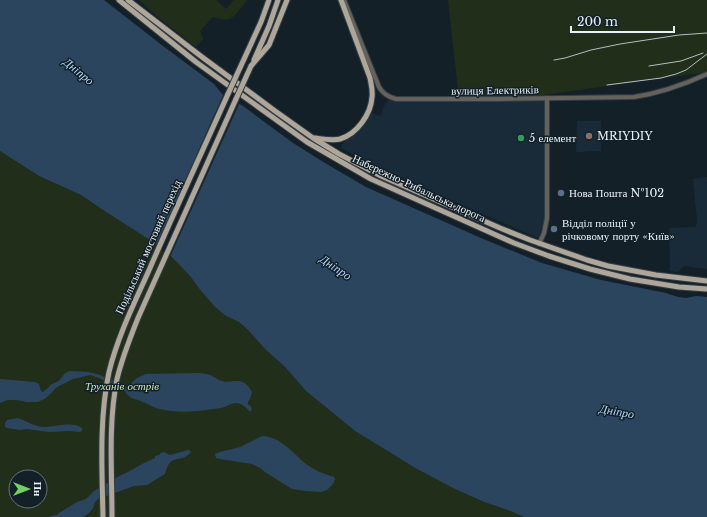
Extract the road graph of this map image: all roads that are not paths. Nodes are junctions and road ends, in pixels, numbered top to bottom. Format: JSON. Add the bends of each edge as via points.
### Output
{"nodes":[{"id":1,"x":119,"y":0,"type":"edge"},
{"id":2,"x":128,"y":0,"type":"edge"},
{"id":3,"x":269,"y":0,"type":"edge"},
{"id":4,"x":278,"y":0,"type":"edge"},
{"id":5,"x":287,"y":0,"type":"edge"},
{"id":6,"x":342,"y":0,"type":"edge"},
{"id":7,"x":251,"y":66,"type":"junction"},
{"id":8,"x":707,"y":74,"type":"edge"},
{"id":9,"x":548,"y":98,"type":"junction"},
{"id":10,"x":313,"y":138,"type":"junction"},
{"id":11,"x":539,"y":244,"type":"junction"},
{"id":12,"x":707,"y":281,"type":"edge"},
{"id":13,"x":707,"y":290,"type":"edge"},
{"id":14,"x":103,"y":517,"type":"edge"},
{"id":15,"x":112,"y":517,"type":"edge"}],
"edges":[{"from":1,"to":13,"type":"main road","name":"Набережно-Рибальська дорога","via":[[196,62],[307,142],[371,179],[514,242],[564,261],[630,279]]},
{"from":2,"to":10,"type":"main road","name":"Набережно-Рибальська дорога"},
{"from":3,"to":14,"type":"main road","name":"Подільський мостовий перехід","bridge":true,"via":[[118,342],[109,372],[104,404]]},
{"from":4,"to":7,"type":"main road","name":"Подільський мостовий перехід"},
{"from":5,"to":7,"type":"main road","via":[[269,45]]},
{"from":6,"to":9,"type":"street","name":"вулиця Електриків","via":[[374,78],[386,95],[396,99]]},
{"from":6,"to":10,"type":"main road","via":[[370,78],[370,107],[359,126],[351,133],[336,139]]},
{"from":7,"to":15,"type":"main road","name":"Подільський мостовий перехід","bridge":true,"via":[[128,345],[113,405]]},
{"from":8,"to":9,"type":"street","name":"вулиця Електриків","via":[[651,94]]},
{"from":9,"to":11,"type":"street","via":[[547,218]]},
{"from":10,"to":11,"type":"main road","name":"Набережно-Рибальська дорога","via":[[381,176]]},
{"from":11,"to":12,"type":"main road","name":"Набережно-Рибальська дорога","via":[[608,266]]}]}
